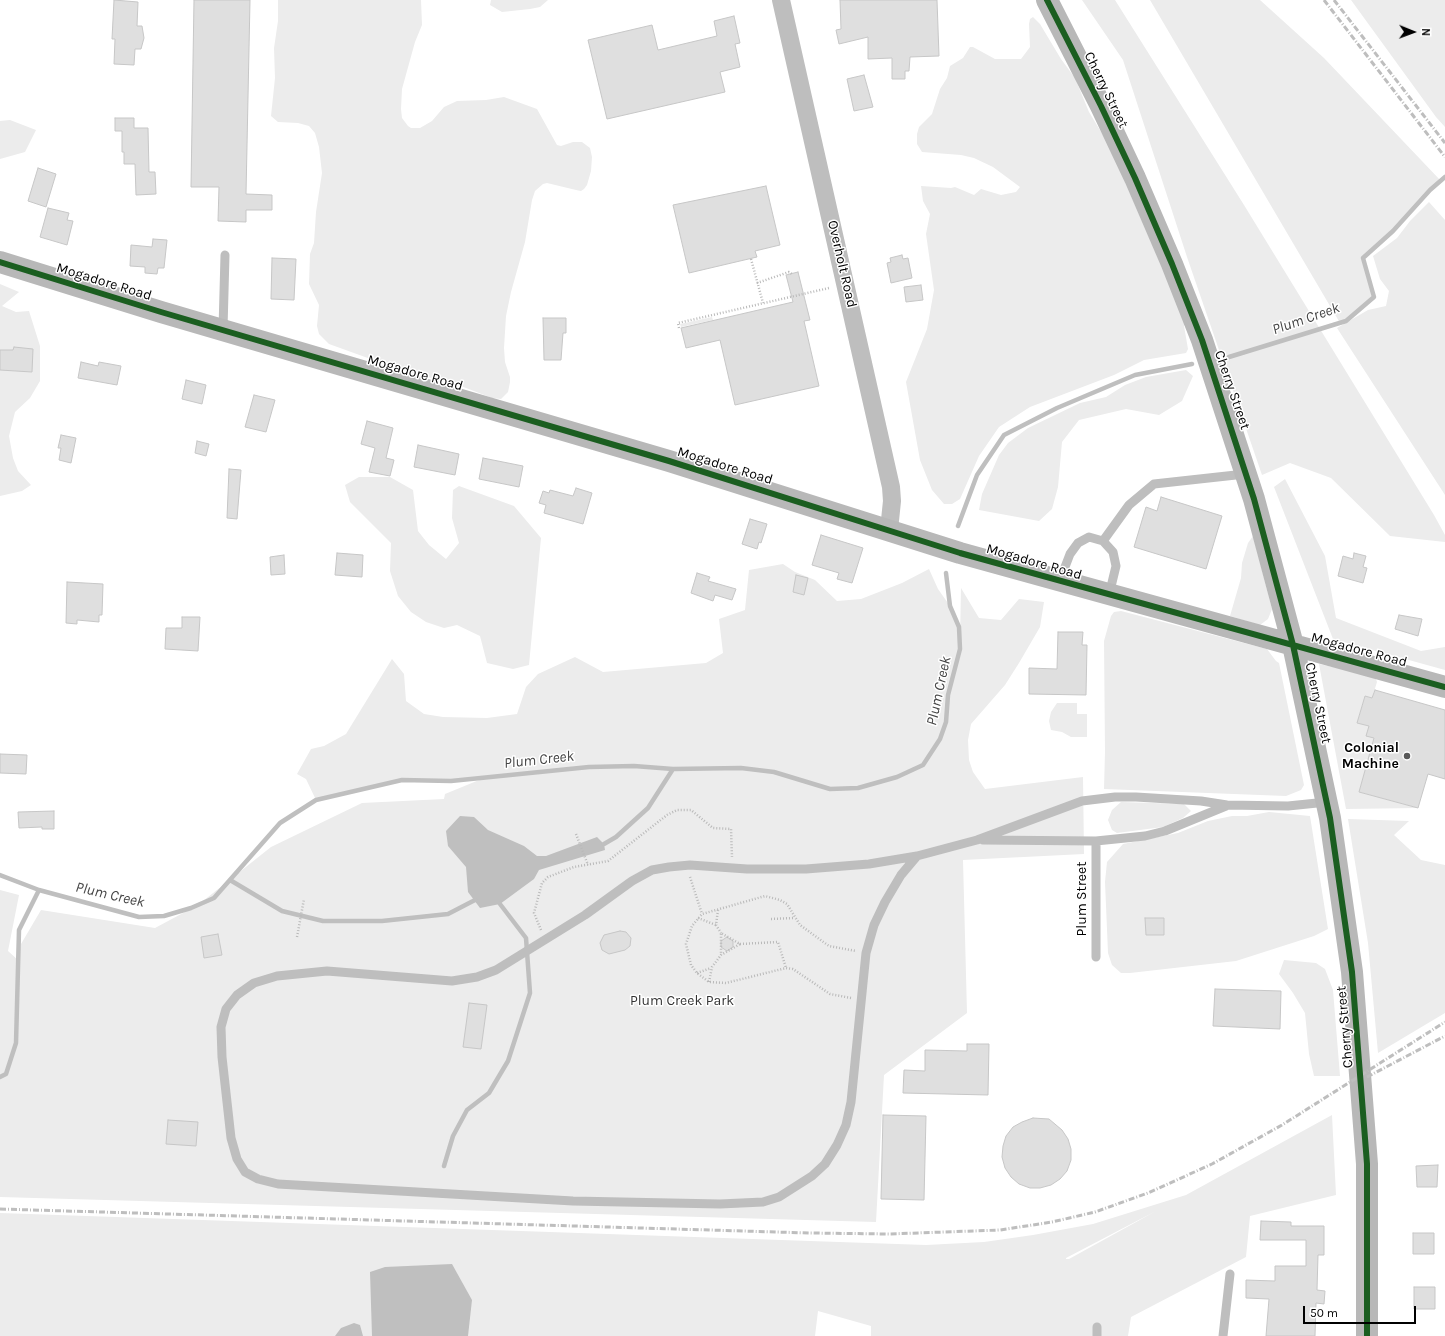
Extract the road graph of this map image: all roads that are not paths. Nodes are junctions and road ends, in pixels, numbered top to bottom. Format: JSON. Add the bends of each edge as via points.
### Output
{"nodes":[{"id":1,"x":781,"y":0,"type":"edge"},
{"id":2,"x":1047,"y":0,"type":"edge"},
{"id":3,"x":225,"y":255,"type":"dead end"},
{"id":4,"x":0,"y":262,"type":"edge"},
{"id":5,"x":223,"y":329,"type":"junction"},
{"id":6,"x":1247,"y":474,"type":"junction"},
{"id":7,"x":889,"y":530,"type":"junction"},
{"id":8,"x":1103,"y":541,"type":"junction"},
{"id":9,"x":1059,"y":581,"type":"junction"},
{"id":10,"x":1110,"y":595,"type":"junction"},
{"id":11,"x":1293,"y":645,"type":"junction"},
{"id":12,"x":1445,"y":687,"type":"edge"},
{"id":13,"x":1327,"y":802,"type":"junction"},
{"id":14,"x":1227,"y":805,"type":"junction"},
{"id":15,"x":977,"y":840,"type":"junction"},
{"id":16,"x":1096,"y":841,"type":"junction"},
{"id":17,"x":917,"y":856,"type":"junction"},
{"id":18,"x":1096,"y":957,"type":"dead end"},
{"id":19,"x":1230,"y":1274,"type":"dead end"},
{"id":20,"x":1223,"y":1336,"type":"edge"},
{"id":21,"x":1367,"y":1336,"type":"edge"}],
"edges":[{"from":1,"to":7,"type":"street","name":"Overholt Road","via":[[891,487]]},
{"from":2,"to":6,"type":"street","name":"Cherry Street","via":[[1101,106],[1172,264],[1202,340]]},
{"from":3,"to":5,"type":"lane"},
{"from":4,"to":5,"type":"street","name":"Mogadore Road"},
{"from":5,"to":7,"type":"street","name":"Mogadore Road","via":[[669,461]]},
{"from":6,"to":8,"type":"lane","via":[[1154,484],[1129,505]]},
{"from":6,"to":11,"type":"street","name":"Cherry Street"},
{"from":7,"to":9,"type":"street","name":"Mogadore Road"},
{"from":8,"to":9,"type":"lane","via":[[1089,538],[1078,543],[1070,554]]},
{"from":8,"to":10,"type":"lane","via":[[1112,552],[1116,566]]},
{"from":9,"to":10,"type":"street","name":"Mogadore Road"},
{"from":10,"to":11,"type":"street","name":"Mogadore Road"},
{"from":11,"to":12,"type":"street","name":"Mogadore Road"},
{"from":11,"to":13,"type":"street","name":"Cherry Street"},
{"from":13,"to":14,"type":"lane","via":[[1288,806]]},
{"from":13,"to":21,"type":"street","name":"Cherry Street","via":[[1346,924],[1364,1109],[1368,1217]]},
{"from":14,"to":15,"type":"lane","via":[[1201,801],[1115,797],[1082,801]]},
{"from":14,"to":16,"type":"lane","via":[[1165,831]]},
{"from":15,"to":16,"type":"lane"},
{"from":15,"to":17,"type":"lane"},
{"from":16,"to":18,"type":"lane","name":"Plum Street"},
{"from":17,"to":17,"type":"lane","via":[[900,875],[885,902],[866,953],[852,1102],[846,1125],[825,1164],[812,1176],[779,1197],[763,1202],[720,1204],[573,1201],[278,1184],[258,1179],[245,1172],[237,1159],[231,1138],[221,1027],[226,1009],[237,995],[254,983],[277,976],[327,971],[452,981],[477,977],[496,970],[532,948],[652,870],[690,864],[733,868],[806,869],[869,864]]},
{"from":19,"to":20,"type":"lane"}]}
